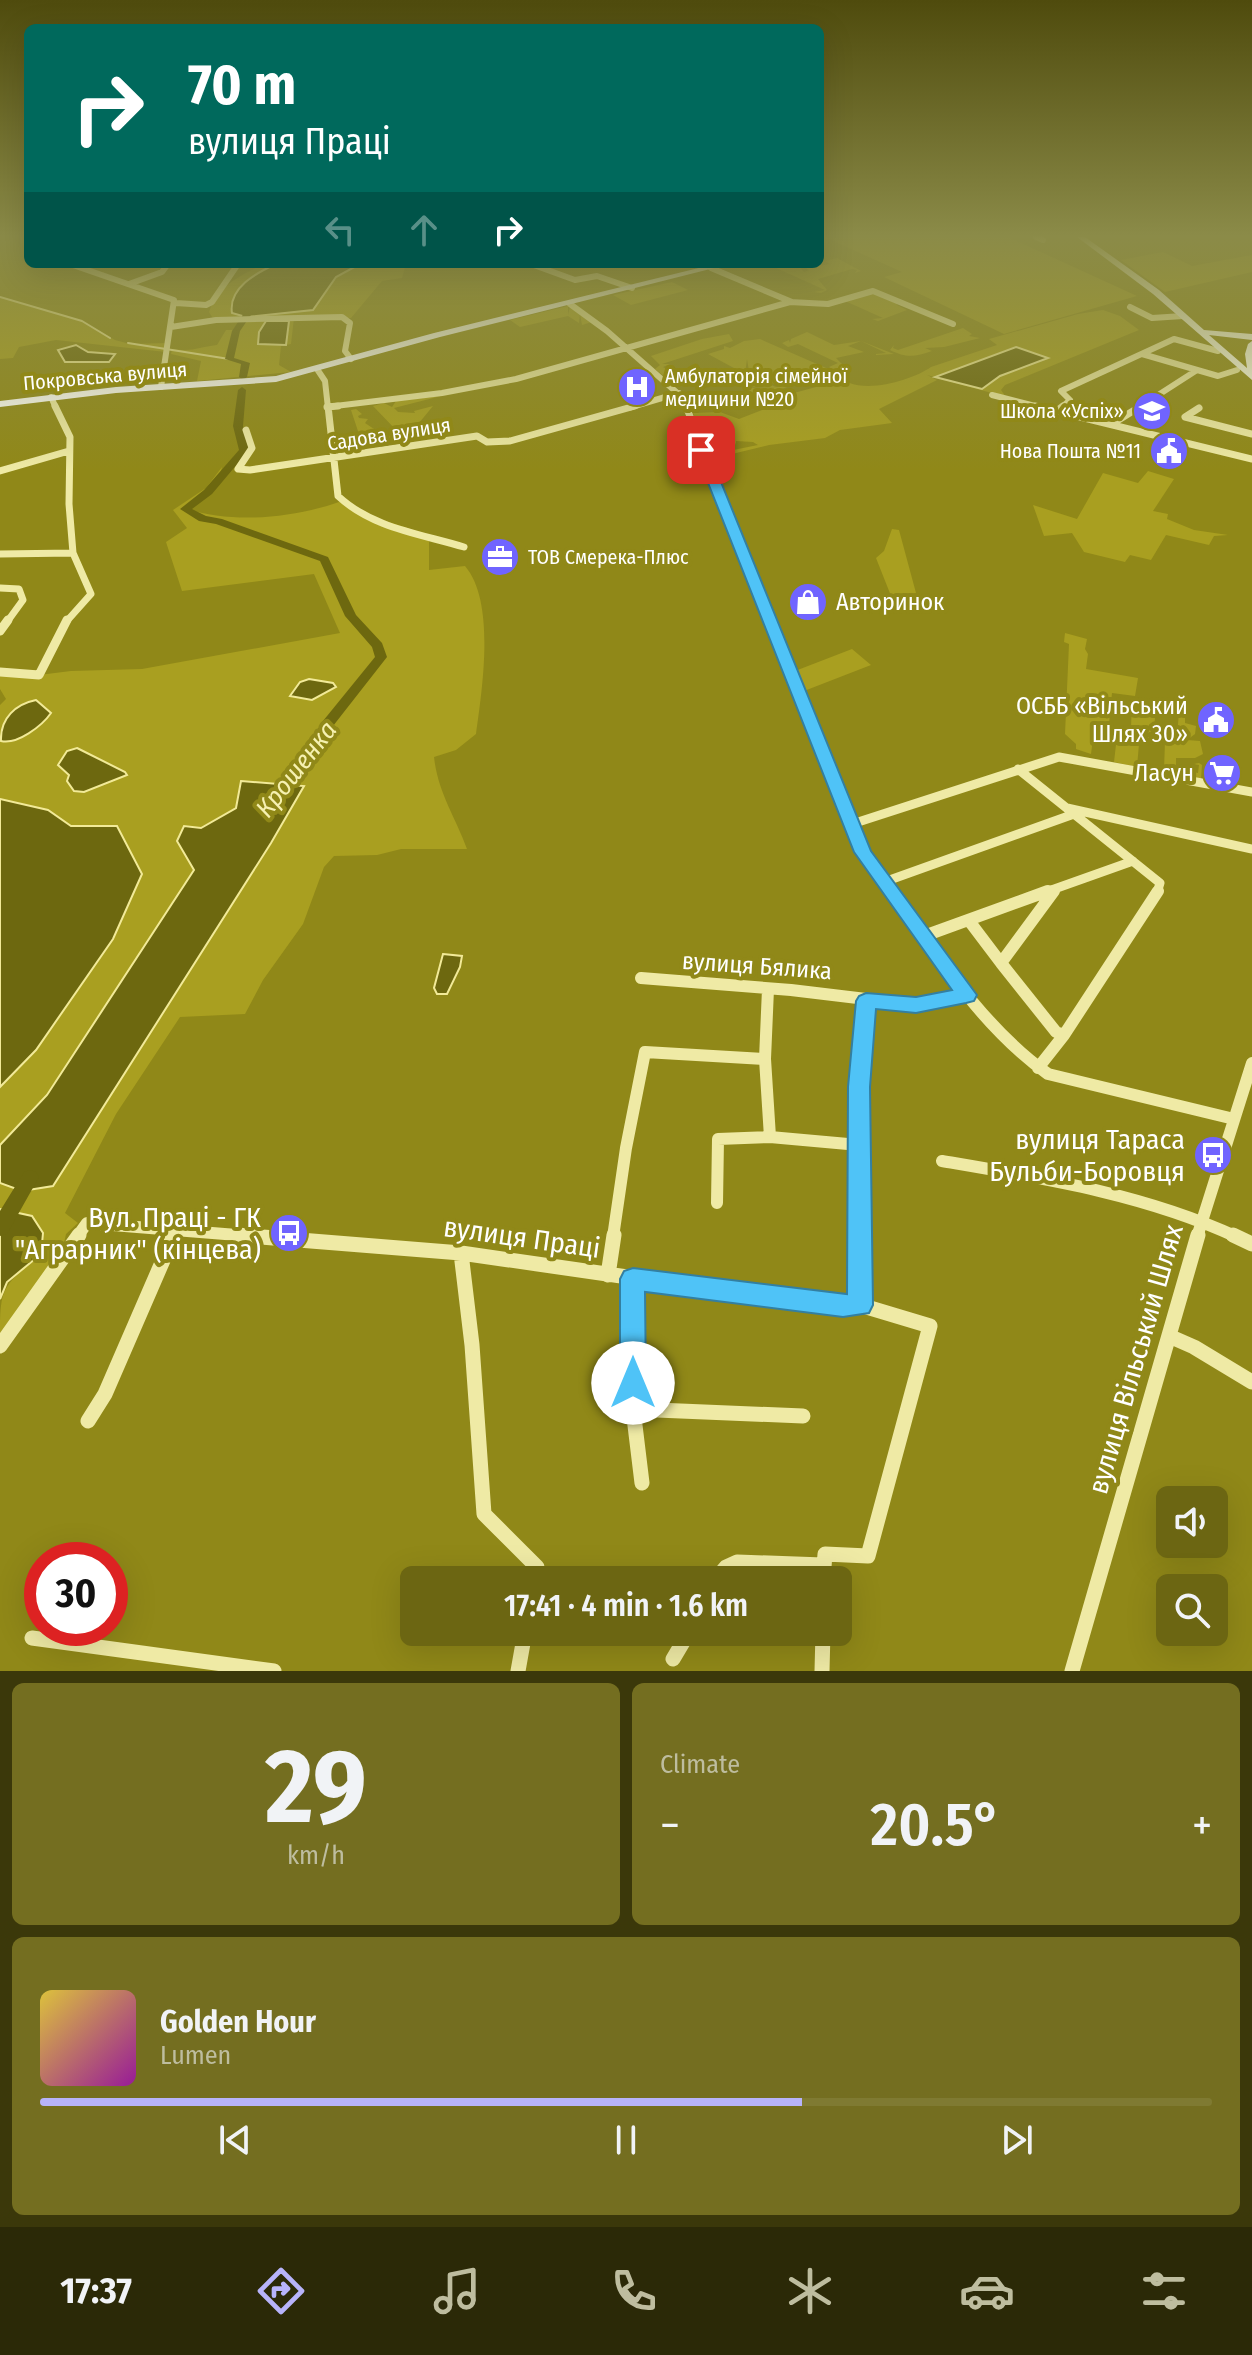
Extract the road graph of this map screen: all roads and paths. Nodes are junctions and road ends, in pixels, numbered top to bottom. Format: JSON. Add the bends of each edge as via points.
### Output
{"nodes":[{"id":1,"x":174,"y":315,"type":"edge"},
{"id":2,"x":523,"y":315,"type":"edge"},
{"id":3,"x":584,"y":315,"type":"edge"},
{"id":4,"x":747,"y":315,"type":"edge"},
{"id":5,"x":931,"y":315,"type":"edge"},
{"id":6,"x":1146,"y":315,"type":"edge"},
{"id":7,"x":1183,"y":316,"type":"joint"},
{"id":8,"x":953,"y":324,"type":"dead end"},
{"id":9,"x":171,"y":327,"type":"junction"},
{"id":10,"x":1201,"y":332,"type":"junction"},
{"id":11,"x":1252,"y":337,"type":"edge"},
{"id":12,"x":1252,"y":344,"type":"edge"},
{"id":13,"x":629,"y":349,"type":"junction"},
{"id":14,"x":1218,"y":351,"type":"junction"},
{"id":15,"x":1142,"y":354,"type":"junction"},
{"id":16,"x":351,"y":359,"type":"junction"},
{"id":17,"x":317,"y":369,"type":"junction"},
{"id":18,"x":1197,"y":370,"type":"junction"},
{"id":19,"x":1237,"y":370,"type":"junction"},
{"id":20,"x":1252,"y":374,"type":"edge"},
{"id":21,"x":1252,"y":384,"type":"edge"},
{"id":22,"x":161,"y":387,"type":"junction"},
{"id":23,"x":679,"y":393,"type":"junction"},
{"id":24,"x":992,"y":395,"type":"dead end"},
{"id":25,"x":51,"y":397,"type":"junction"},
{"id":26,"x":0,"y":404,"type":"edge"},
{"id":27,"x":327,"y":407,"type":"junction"},
{"id":28,"x":1199,"y":408,"type":"dead end"},
{"id":29,"x":1058,"y":410,"type":"junction"},
{"id":30,"x":1112,"y":424,"type":"junction"},
{"id":31,"x":246,"y":430,"type":"dead end"},
{"id":32,"x":1252,"y":434,"type":"edge"},
{"id":33,"x":69,"y":451,"type":"junction"},
{"id":34,"x":334,"y":458,"type":"junction"},
{"id":35,"x":1252,"y":459,"type":"edge"},
{"id":36,"x":0,"y":471,"type":"edge"},
{"id":37,"x":464,"y":547,"type":"dead end"},
{"id":38,"x":73,"y":553,"type":"junction"},
{"id":39,"x":0,"y":554,"type":"edge"},
{"id":40,"x":0,"y":588,"type":"edge"},
{"id":41,"x":0,"y":631,"type":"edge"},
{"id":42,"x":0,"y":672,"type":"edge"},
{"id":43,"x":1018,"y":769,"type":"junction"},
{"id":44,"x":1252,"y":792,"type":"edge"},
{"id":45,"x":1070,"y":811,"type":"junction"},
{"id":46,"x":852,"y":824,"type":"junction"},
{"id":47,"x":1252,"y":849,"type":"edge"},
{"id":48,"x":1133,"y":861,"type":"junction"},
{"id":49,"x":884,"y":882,"type":"junction"},
{"id":50,"x":1055,"y":890,"type":"junction"},
{"id":51,"x":970,"y":922,"type":"junction"},
{"id":52,"x":924,"y":936,"type":"junction"},
{"id":53,"x":1001,"y":963,"type":"junction"},
{"id":54,"x":641,"y":978,"type":"dead end"},
{"id":55,"x":768,"y":989,"type":"junction"},
{"id":56,"x":966,"y":995,"type":"junction"},
{"id":57,"x":866,"y":1001,"type":"junction"},
{"id":58,"x":1064,"y":1035,"type":"junction"},
{"id":59,"x":765,"y":1059,"type":"junction"},
{"id":60,"x":1252,"y":1063,"type":"edge"},
{"id":61,"x":1038,"y":1068,"type":"junction"},
{"id":62,"x":1234,"y":1119,"type":"junction"},
{"id":63,"x":770,"y":1137,"type":"junction"},
{"id":64,"x":859,"y":1145,"type":"junction"},
{"id":65,"x":942,"y":1161,"type":"dead end"},
{"id":66,"x":717,"y":1203,"type":"dead end"},
{"id":67,"x":1202,"y":1220,"type":"junction"},
{"id":68,"x":176,"y":1230,"type":"junction"},
{"id":69,"x":1252,"y":1244,"type":"edge"},
{"id":70,"x":461,"y":1253,"type":"junction"},
{"id":71,"x":608,"y":1275,"type":"junction"},
{"id":72,"x":633,"y":1279,"type":"junction"},
{"id":73,"x":860,"y":1305,"type":"junction"},
{"id":74,"x":1169,"y":1336,"type":"junction"},
{"id":75,"x":0,"y":1346,"type":"edge"},
{"id":76,"x":1252,"y":1382,"type":"edge"},
{"id":77,"x":633,"y":1409,"type":"junction"},
{"id":78,"x":803,"y":1416,"type":"dead end"},
{"id":79,"x":88,"y":1421,"type":"dead end"},
{"id":80,"x":642,"y":1483,"type":"dead end"},
{"id":81,"x":536,"y":1566,"type":"edge"},
{"id":82,"x":728,"y":1566,"type":"edge"},
{"id":83,"x":771,"y":1566,"type":"edge"},
{"id":84,"x":824,"y":1566,"type":"edge"},
{"id":85,"x":91,"y":1646,"type":"edge"},
{"id":86,"x":522,"y":1646,"type":"edge"},
{"id":87,"x":681,"y":1646,"type":"edge"},
{"id":88,"x":823,"y":1646,"type":"edge"},
{"id":89,"x":673,"y":1659,"type":"dead end"},
{"id":90,"x":274,"y":1671,"type":"edge"},
{"id":91,"x":518,"y":1671,"type":"edge"},
{"id":92,"x":822,"y":1671,"type":"edge"},
{"id":93,"x":1072,"y":1671,"type":"edge"}],
"edges":[{"from":1,"to":9,"type":"street"},
{"from":2,"to":16,"type":"highway","name":"Покровська вулиця"},
{"from":3,"to":13,"type":"street"},
{"from":4,"to":13,"type":"street"},
{"from":5,"to":8,"type":"street"},
{"from":6,"to":7,"type":"street"},
{"from":7,"to":10,"type":"main road"},
{"from":9,"to":16,"type":"street","via":[[229,320],[348,319],[345,351]]},
{"from":9,"to":22,"type":"street"},
{"from":10,"to":11,"type":"main road"},
{"from":10,"to":14,"type":"main road"},
{"from":10,"to":20,"type":"main road"},
{"from":12,"to":20,"type":"main road"},
{"from":13,"to":23,"type":"street"},
{"from":13,"to":27,"type":"street","via":[[516,379]]},
{"from":14,"to":15,"type":"street","via":[[1177,339]]},
{"from":14,"to":19,"type":"main road"},
{"from":15,"to":18,"type":"street"},
{"from":15,"to":29,"type":"street","via":[[1061,391],[1070,400]]},
{"from":16,"to":17,"type":"highway","name":"Покровська вулиця"},
{"from":17,"to":22,"type":"highway","name":"Покровська вулиця","via":[[264,380]]},
{"from":17,"to":27,"type":"street","via":[[325,381]]},
{"from":18,"to":19,"type":"street","via":[[1220,376]]},
{"from":18,"to":30,"type":"street"},
{"from":19,"to":21,"type":"main road"},
{"from":22,"to":25,"type":"highway","name":"Покровська вулиця"},
{"from":23,"to":34,"type":"street","name":"Садова вулиця","via":[[510,441],[487,442],[477,436]]},
{"from":23,"to":46,"type":"street"},
{"from":24,"to":29,"type":"street"},
{"from":25,"to":26,"type":"highway","name":"Покровська вулиця"},
{"from":25,"to":33,"type":"street","via":[[70,437]]},
{"from":27,"to":34,"type":"street"},
{"from":28,"to":32,"type":"street","via":[[1185,417]]},
{"from":29,"to":30,"type":"street"},
{"from":30,"to":35,"type":"street"},
{"from":31,"to":34,"type":"street","name":"Садова вулиця","via":[[252,448],[238,469]]},
{"from":33,"to":36,"type":"street"},
{"from":33,"to":38,"type":"street"},
{"from":34,"to":37,"type":"street","via":[[338,496],[352,510]]},
{"from":38,"to":39,"type":"street"},
{"from":38,"to":42,"type":"street","via":[[91,594],[67,620],[39,675]]},
{"from":40,"to":41,"type":"street","via":[[19,589],[23,600]]},
{"from":43,"to":44,"type":"street","via":[[1065,757]]},
{"from":43,"to":45,"type":"street"},
{"from":43,"to":46,"type":"street"},
{"from":45,"to":47,"type":"street"},
{"from":45,"to":48,"type":"street"},
{"from":45,"to":49,"type":"street"},
{"from":46,"to":49,"type":"street"},
{"from":48,"to":50,"type":"street"},
{"from":48,"to":58,"type":"street","via":[[1160,883],[1160,889]]},
{"from":49,"to":52,"type":"street"},
{"from":50,"to":51,"type":"street"},
{"from":50,"to":53,"type":"street"},
{"from":51,"to":52,"type":"street"},
{"from":51,"to":53,"type":"street"},
{"from":52,"to":56,"type":"street"},
{"from":53,"to":58,"type":"street","via":[[1056,1032]]},
{"from":54,"to":55,"type":"street","name":"вулиця Бялика"},
{"from":55,"to":57,"type":"street","name":"вулиця Бялика"},
{"from":55,"to":59,"type":"street"},
{"from":56,"to":57,"type":"street","name":"вулиця Бялика","via":[[916,1005]]},
{"from":56,"to":61,"type":"street"},
{"from":57,"to":64,"type":"street"},
{"from":58,"to":61,"type":"street"},
{"from":59,"to":63,"type":"street"},
{"from":59,"to":71,"type":"street","via":[[645,1052]]},
{"from":60,"to":62,"type":"street","name":"вулиця Вільський Шлях"},
{"from":61,"to":62,"type":"street"},
{"from":62,"to":67,"type":"street","name":"вулиця Вільський Шлях"},
{"from":63,"to":64,"type":"street"},
{"from":63,"to":66,"type":"street","via":[[718,1139]]},
{"from":64,"to":73,"type":"street"},
{"from":65,"to":67,"type":"street","via":[[1066,1181]]},
{"from":67,"to":69,"type":"street"},
{"from":67,"to":74,"type":"street","name":"вулиця Вільський Шлях"},
{"from":68,"to":70,"type":"street","name":"вулиця Праці"},
{"from":68,"to":75,"type":"street","name":"вулиця Праці","via":[[87,1223]]},
{"from":68,"to":79,"type":"street","via":[[105,1394]]},
{"from":70,"to":71,"type":"street","name":"вулиця Праці"},
{"from":70,"to":81,"type":"street","via":[[484,1514]]},
{"from":71,"to":72,"type":"street","name":"вулиця Праці"},
{"from":72,"to":73,"type":"street","name":"вулиця Праці"},
{"from":72,"to":77,"type":"street"},
{"from":73,"to":84,"type":"street","name":"вулиця Праці","via":[[930,1326],[868,1556],[825,1554]]},
{"from":74,"to":76,"type":"street"},
{"from":74,"to":93,"type":"street","name":"вулиця Вільський Шлях"},
{"from":77,"to":78,"type":"street"},
{"from":77,"to":80,"type":"street"},
{"from":82,"to":83,"type":"street"},
{"from":85,"to":90,"type":"street"},
{"from":86,"to":91,"type":"street"},
{"from":87,"to":89,"type":"street"},
{"from":88,"to":92,"type":"street"}]}
